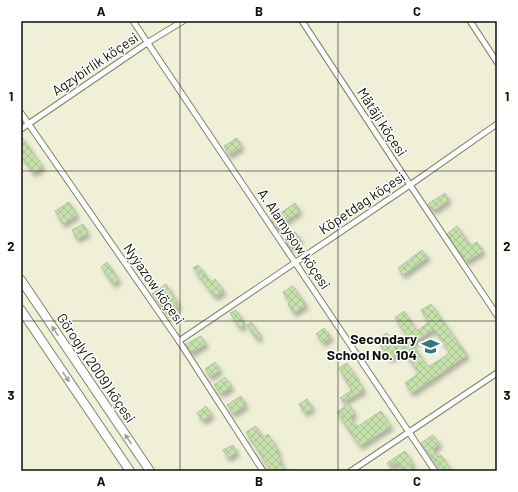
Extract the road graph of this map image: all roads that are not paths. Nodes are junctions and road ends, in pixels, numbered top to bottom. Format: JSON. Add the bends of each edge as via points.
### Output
{"nodes":[{"id":1,"x":133,"y":21,"type":"edge"},
{"id":2,"x":183,"y":21,"type":"edge"},
{"id":3,"x":302,"y":21,"type":"edge"},
{"id":4,"x":470,"y":21,"type":"edge"},
{"id":5,"x":147,"y":43,"type":"junction"},
{"id":6,"x":497,"y":62,"type":"edge"},
{"id":7,"x":21,"y":113,"type":"edge"},
{"id":8,"x":29,"y":124,"type":"junction"},
{"id":9,"x":497,"y":124,"type":"edge"},
{"id":10,"x":21,"y":129,"type":"edge"},
{"id":11,"x":410,"y":186,"type":"junction"},
{"id":12,"x":295,"y":263,"type":"junction"},
{"id":13,"x":21,"y":280,"type":"edge"},
{"id":14,"x":21,"y":310,"type":"edge"},
{"id":15,"x":497,"y":315,"type":"edge"},
{"id":16,"x":179,"y":341,"type":"junction"},
{"id":17,"x":497,"y":373,"type":"edge"},
{"id":18,"x":409,"y":431,"type":"junction"},
{"id":19,"x":130,"y":471,"type":"edge"},
{"id":20,"x":150,"y":471,"type":"edge"},
{"id":21,"x":263,"y":471,"type":"edge"},
{"id":22,"x":351,"y":471,"type":"edge"},
{"id":23,"x":435,"y":471,"type":"edge"}],
"edges":[{"from":1,"to":5,"type":"street","name":"A. Alamyşow köçesi"},
{"from":2,"to":5,"type":"street","name":"Agzybirlik köçesi"},
{"from":3,"to":11,"type":"street","name":"Mätäji köçesi"},
{"from":4,"to":6,"type":"street"},
{"from":5,"to":8,"type":"street","name":"Agzybirlik köçesi"},
{"from":5,"to":12,"type":"street","name":"A. Alamyşow köçesi"},
{"from":7,"to":8,"type":"street","name":"Nyýazow köçesi"},
{"from":8,"to":10,"type":"street","name":"Agzybirlik köçesi"},
{"from":8,"to":16,"type":"street","name":"Nyýazow köçesi"},
{"from":9,"to":11,"type":"street","name":"Köpetdag köçesi"},
{"from":11,"to":12,"type":"street","name":"Köpetdag köçesi"},
{"from":11,"to":15,"type":"street","name":"Mätäji köçesi"},
{"from":12,"to":16,"type":"street","name":"Köpetdag köçesi"},
{"from":12,"to":18,"type":"street","name":"A. Alamyşow köçesi"},
{"from":20,"to":13,"type":"main road","name":"Görogly (2009) köçesi","one_way":true},
{"from":14,"to":19,"type":"main road","one_way":true},
{"from":16,"to":21,"type":"street","name":"Nyýazow köçesi"},
{"from":17,"to":18,"type":"street"},
{"from":18,"to":22,"type":"street"},
{"from":18,"to":23,"type":"street","name":"A. Alamyşow köçesi"}]}
